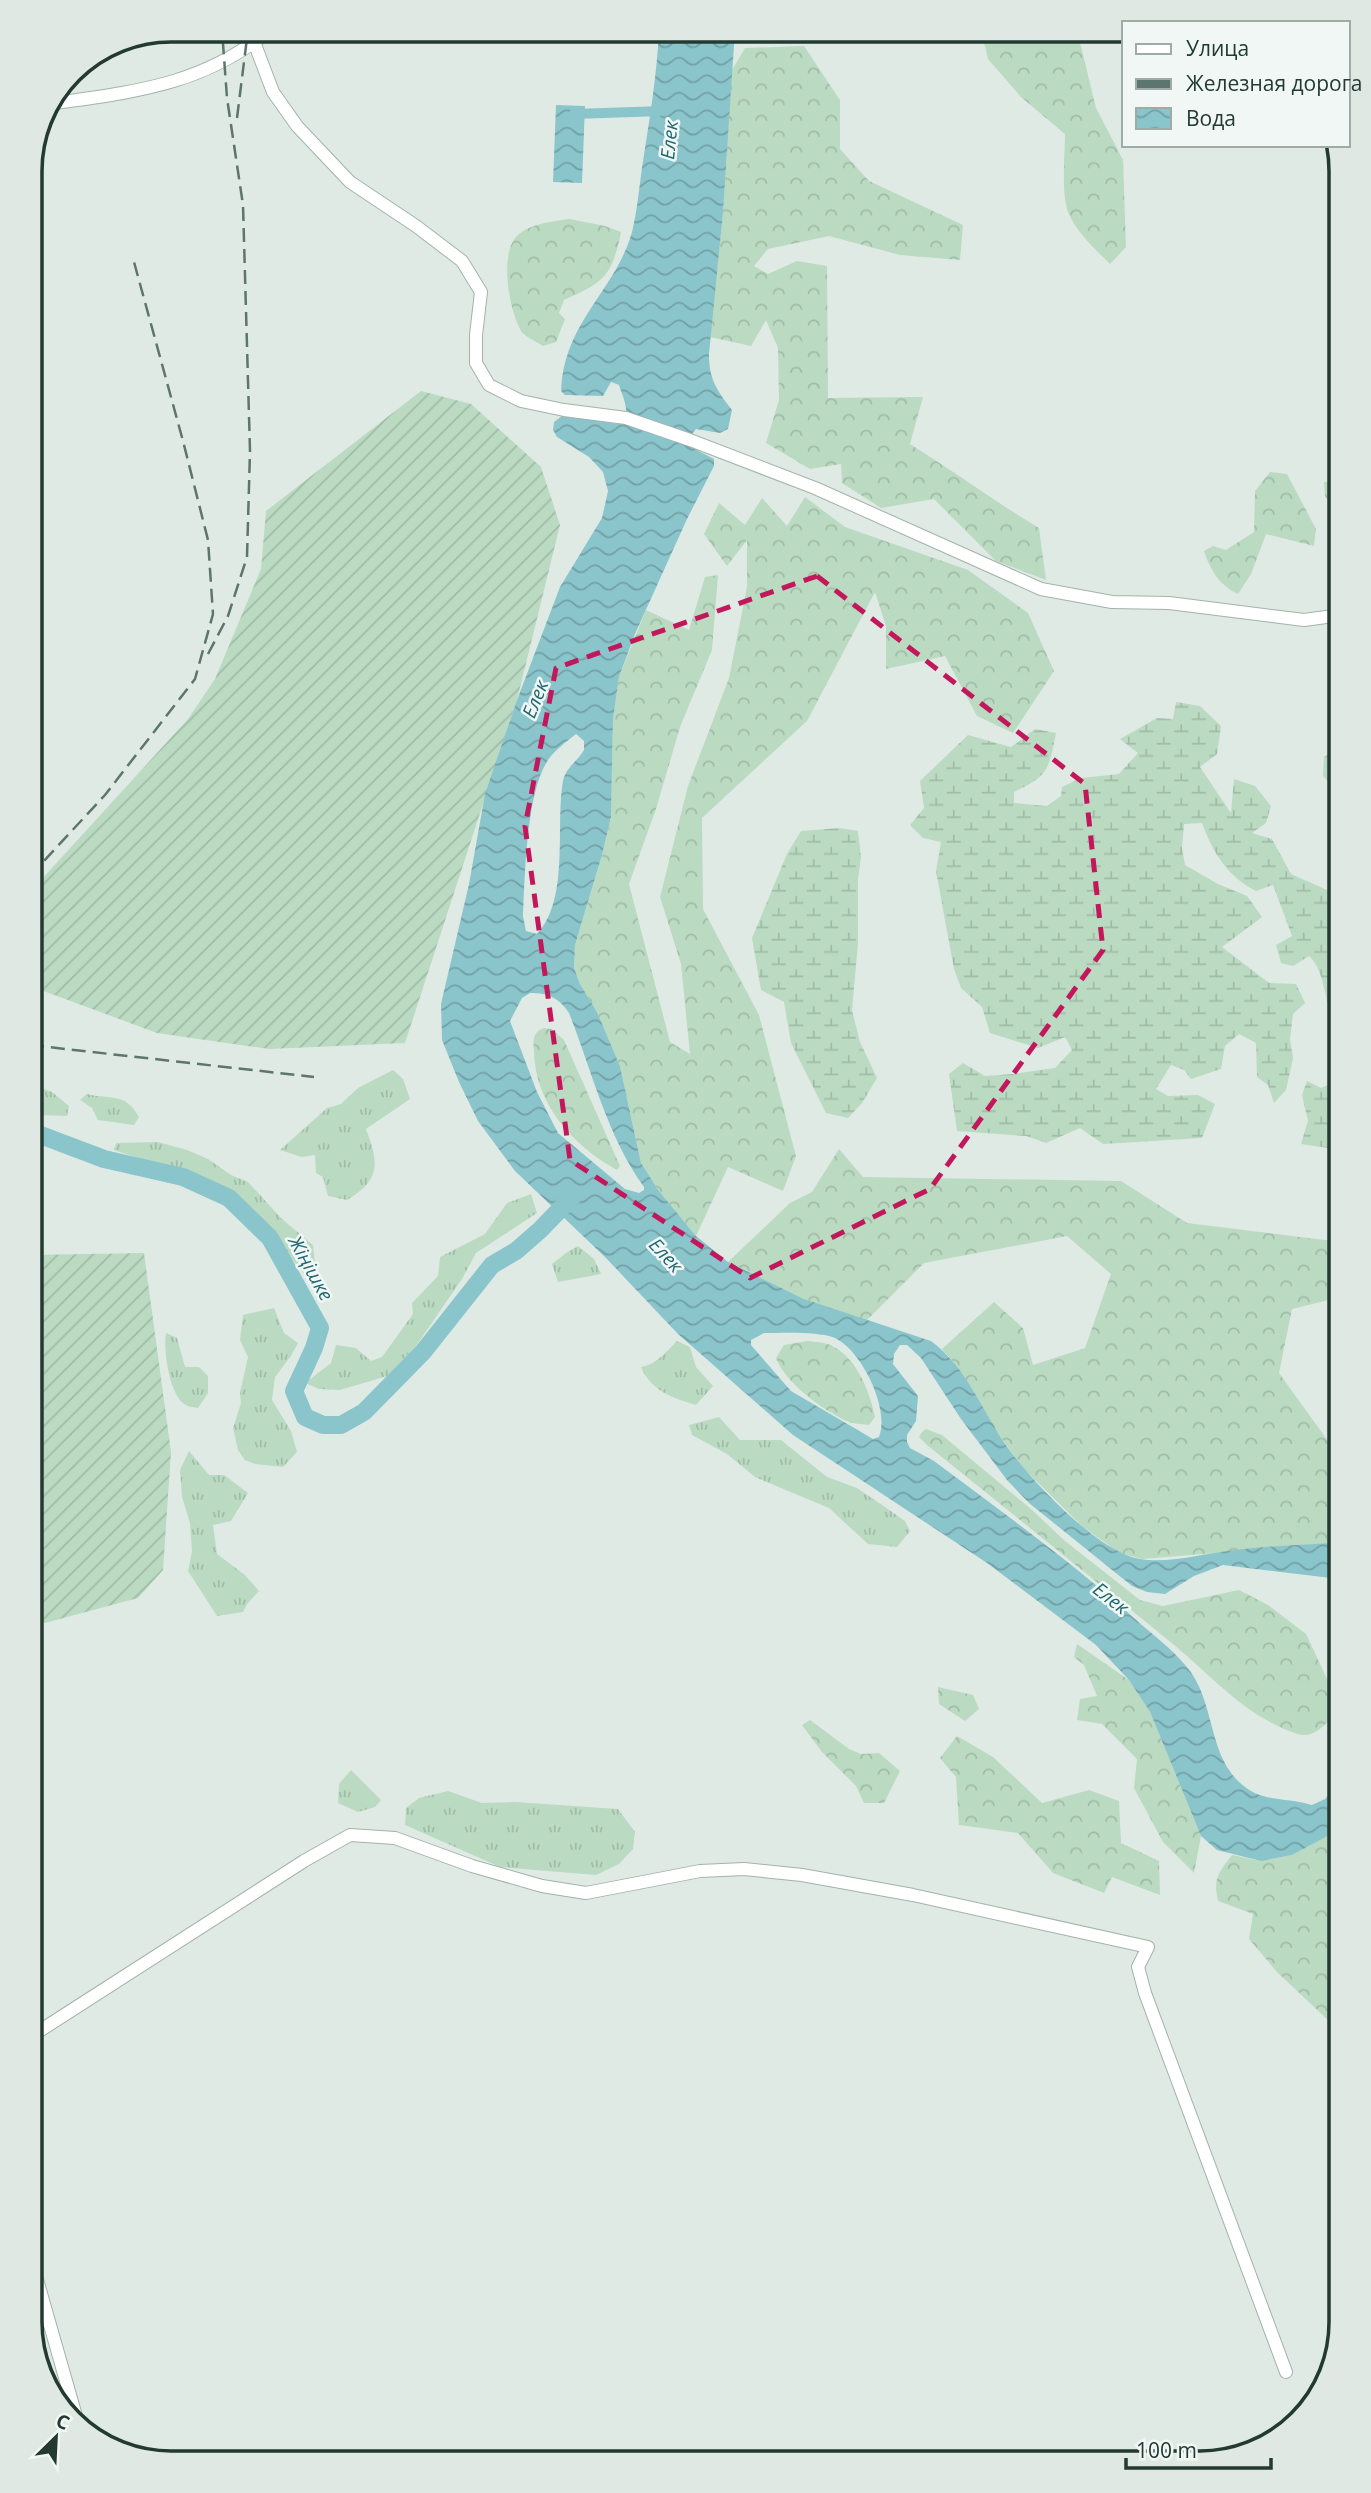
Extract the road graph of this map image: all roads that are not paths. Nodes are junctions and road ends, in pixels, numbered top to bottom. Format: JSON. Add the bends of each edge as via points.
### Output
{"nodes":[{"id":1,"x":254,"y":43,"type":"joint"},
{"id":2,"x":62,"y":102,"type":"edge"},
{"id":3,"x":1329,"y":617,"type":"edge"},
{"id":4,"x":42,"y":2029,"type":"edge"},
{"id":5,"x":42,"y":2297,"type":"edge"},
{"id":6,"x":1286,"y":2372,"type":"dead end"},
{"id":7,"x":72,"y":2402,"type":"edge"}],
"edges":[{"from":1,"to":2,"type":"street","via":[[204,72],[147,90]]},
{"from":1,"to":3,"type":"street","via":[[273,92],[297,127],[350,182],[462,261],[481,292],[477,363],[489,385],[521,401],[626,418],[690,440],[815,488],[1041,589],[1112,602],[1169,603],[1304,620]]},
{"from":4,"to":6,"type":"street","via":[[350,1835],[395,1838],[472,1867],[542,1886],[586,1892],[701,1871],[744,1869],[913,1895],[1148,1947],[1138,1967],[1145,1993]]},
{"from":5,"to":7,"type":"street"}]}
